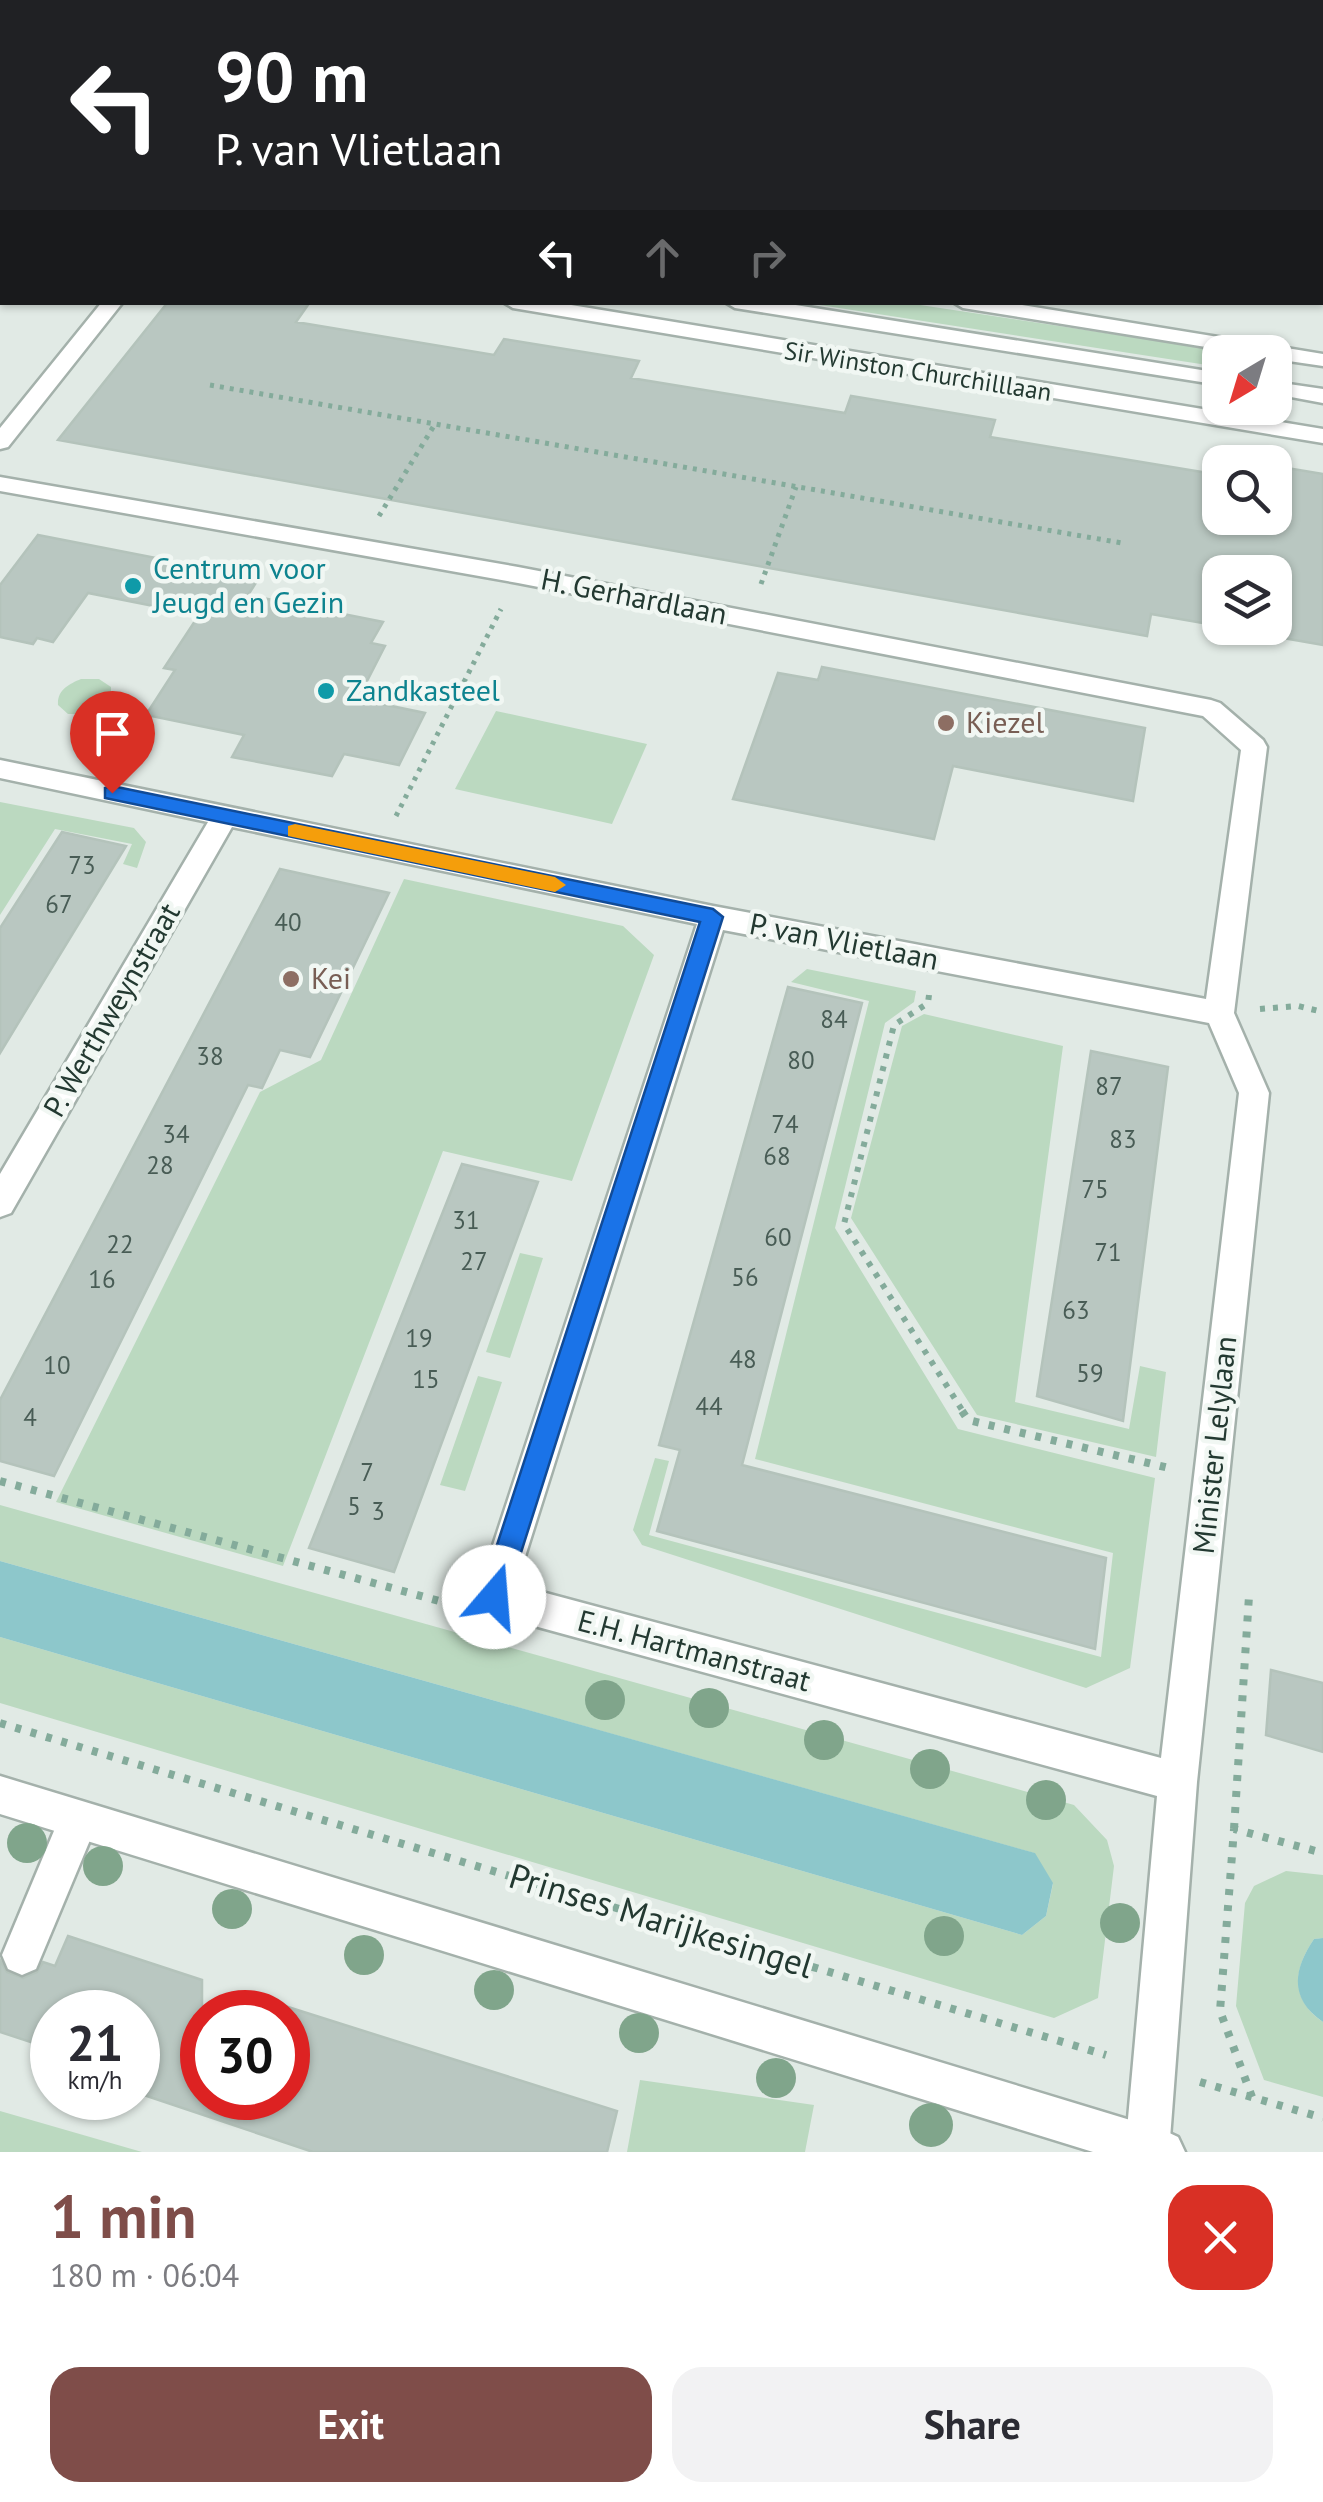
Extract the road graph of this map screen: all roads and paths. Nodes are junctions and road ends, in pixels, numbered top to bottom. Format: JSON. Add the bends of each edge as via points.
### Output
{"nodes":[{"id":1,"x":112,"y":305,"type":"edge"},
{"id":2,"x":531,"y":305,"type":"edge"},
{"id":3,"x":753,"y":305,"type":"edge"},
{"id":4,"x":983,"y":305,"type":"edge"},
{"id":5,"x":1323,"y":360,"type":"edge"},
{"id":6,"x":1202,"y":376,"type":"edge"},
{"id":7,"x":210,"y":385,"type":"dead end"},
{"id":8,"x":1292,"y":391,"type":"edge"},
{"id":9,"x":1323,"y":396,"type":"edge"},
{"id":10,"x":435,"y":424,"type":"junction"},
{"id":11,"x":1323,"y":436,"type":"edge"},
{"id":12,"x":0,"y":442,"type":"edge"},
{"id":13,"x":0,"y":484,"type":"edge"},
{"id":14,"x":796,"y":487,"type":"junction"},
{"id":15,"x":1122,"y":544,"type":"dead end"},
{"id":16,"x":360,"y":547,"type":"junction"},
{"id":17,"x":518,"y":575,"type":"junction"},
{"id":18,"x":748,"y":619,"type":"junction"},
{"id":19,"x":0,"y":769,"type":"edge"},
{"id":20,"x":224,"y":817,"type":"junction"},
{"id":21,"x":380,"y":849,"type":"junction"},
{"id":22,"x":713,"y":917,"type":"junction"},
{"id":23,"x":934,"y":959,"type":"junction"},
{"id":24,"x":1323,"y":1012,"type":"edge"},
{"id":25,"x":1219,"y":1013,"type":"junction"},
{"id":26,"x":0,"y":1202,"type":"edge"},
{"id":27,"x":1212,"y":1478,"type":"junction"},
{"id":28,"x":0,"y":1482,"type":"edge"},
{"id":29,"x":494,"y":1597,"type":"junction"},
{"id":30,"x":0,"y":1723,"type":"edge"},
{"id":31,"x":1178,"y":1782,"type":"junction"},
{"id":32,"x":0,"y":1795,"type":"edge"},
{"id":33,"x":78,"y":1821,"type":"junction"},
{"id":34,"x":1323,"y":1853,"type":"edge"},
{"id":35,"x":22,"y":1955,"type":"dead end"},
{"id":36,"x":1155,"y":2069,"type":"junction"},
{"id":37,"x":1252,"y":2097,"type":"junction"},
{"id":38,"x":1323,"y":2118,"type":"edge"},
{"id":39,"x":1152,"y":2150,"type":"edge"}],
"edges":[{"from":1,"to":12,"type":"street"},
{"from":2,"to":11,"type":"street","name":"Sir Winston Churchilllaan"},
{"from":3,"to":6,"type":"street","name":"Sir Winston Churchilllaan"},
{"from":4,"to":5,"type":"street"},
{"from":7,"to":10,"type":"path"},
{"from":8,"to":9,"type":"street"},
{"from":10,"to":14,"type":"path"},
{"from":10,"to":16,"type":"path"},
{"from":13,"to":16,"type":"street","name":"H. Gerhardlaan"},
{"from":14,"to":15,"type":"path"},
{"from":14,"to":18,"type":"path"},
{"from":16,"to":17,"type":"street","name":"H. Gerhardlaan"},
{"from":17,"to":18,"type":"street","name":"H. Gerhardlaan"},
{"from":17,"to":21,"type":"path"},
{"from":18,"to":25,"type":"street","name":"H. Gerhardlaan","via":[[1211,709],[1254,746]]},
{"from":19,"to":20,"type":"street","name":"P. van Vlietlaan"},
{"from":20,"to":21,"type":"street","name":"P. van Vlietlaan"},
{"from":20,"to":26,"type":"street","name":"P. Werthweynstraat"},
{"from":21,"to":22,"type":"street","name":"P. van Vlietlaan"},
{"from":22,"to":23,"type":"street","name":"P. van Vlietlaan"},
{"from":22,"to":29,"type":"street"},
{"from":23,"to":25,"type":"street","name":"P. van Vlietlaan"},
{"from":23,"to":27,"type":"path","via":[[928,1003],[894,1025],[844,1224],[968,1420]]},
{"from":24,"to":25,"type":"path","via":[[1298,1006]]},
{"from":25,"to":27,"type":"street","name":"Minister Lelylaan","via":[[1254,1093]]},
{"from":27,"to":31,"type":"street","name":"Minister Lelylaan"},
{"from":28,"to":29,"type":"path","via":[[451,1605]]},
{"from":29,"to":31,"type":"street","name":"E.H. Hartmanstraat"},
{"from":30,"to":36,"type":"path","name":"Prinses Marijkesingel"},
{"from":31,"to":36,"type":"street","name":"Minister Lelylaan"},
{"from":32,"to":33,"type":"street"},
{"from":33,"to":35,"type":"street"},
{"from":33,"to":39,"type":"street"},
{"from":34,"to":37,"type":"path","via":[[1234,1829],[1220,2011]]},
{"from":36,"to":37,"type":"path","name":"Prinses Marijkesingel"},
{"from":36,"to":39,"type":"street","name":"Minister Lelylaan"},
{"from":37,"to":38,"type":"path","name":"Prinses Marijkesingel"}]}
